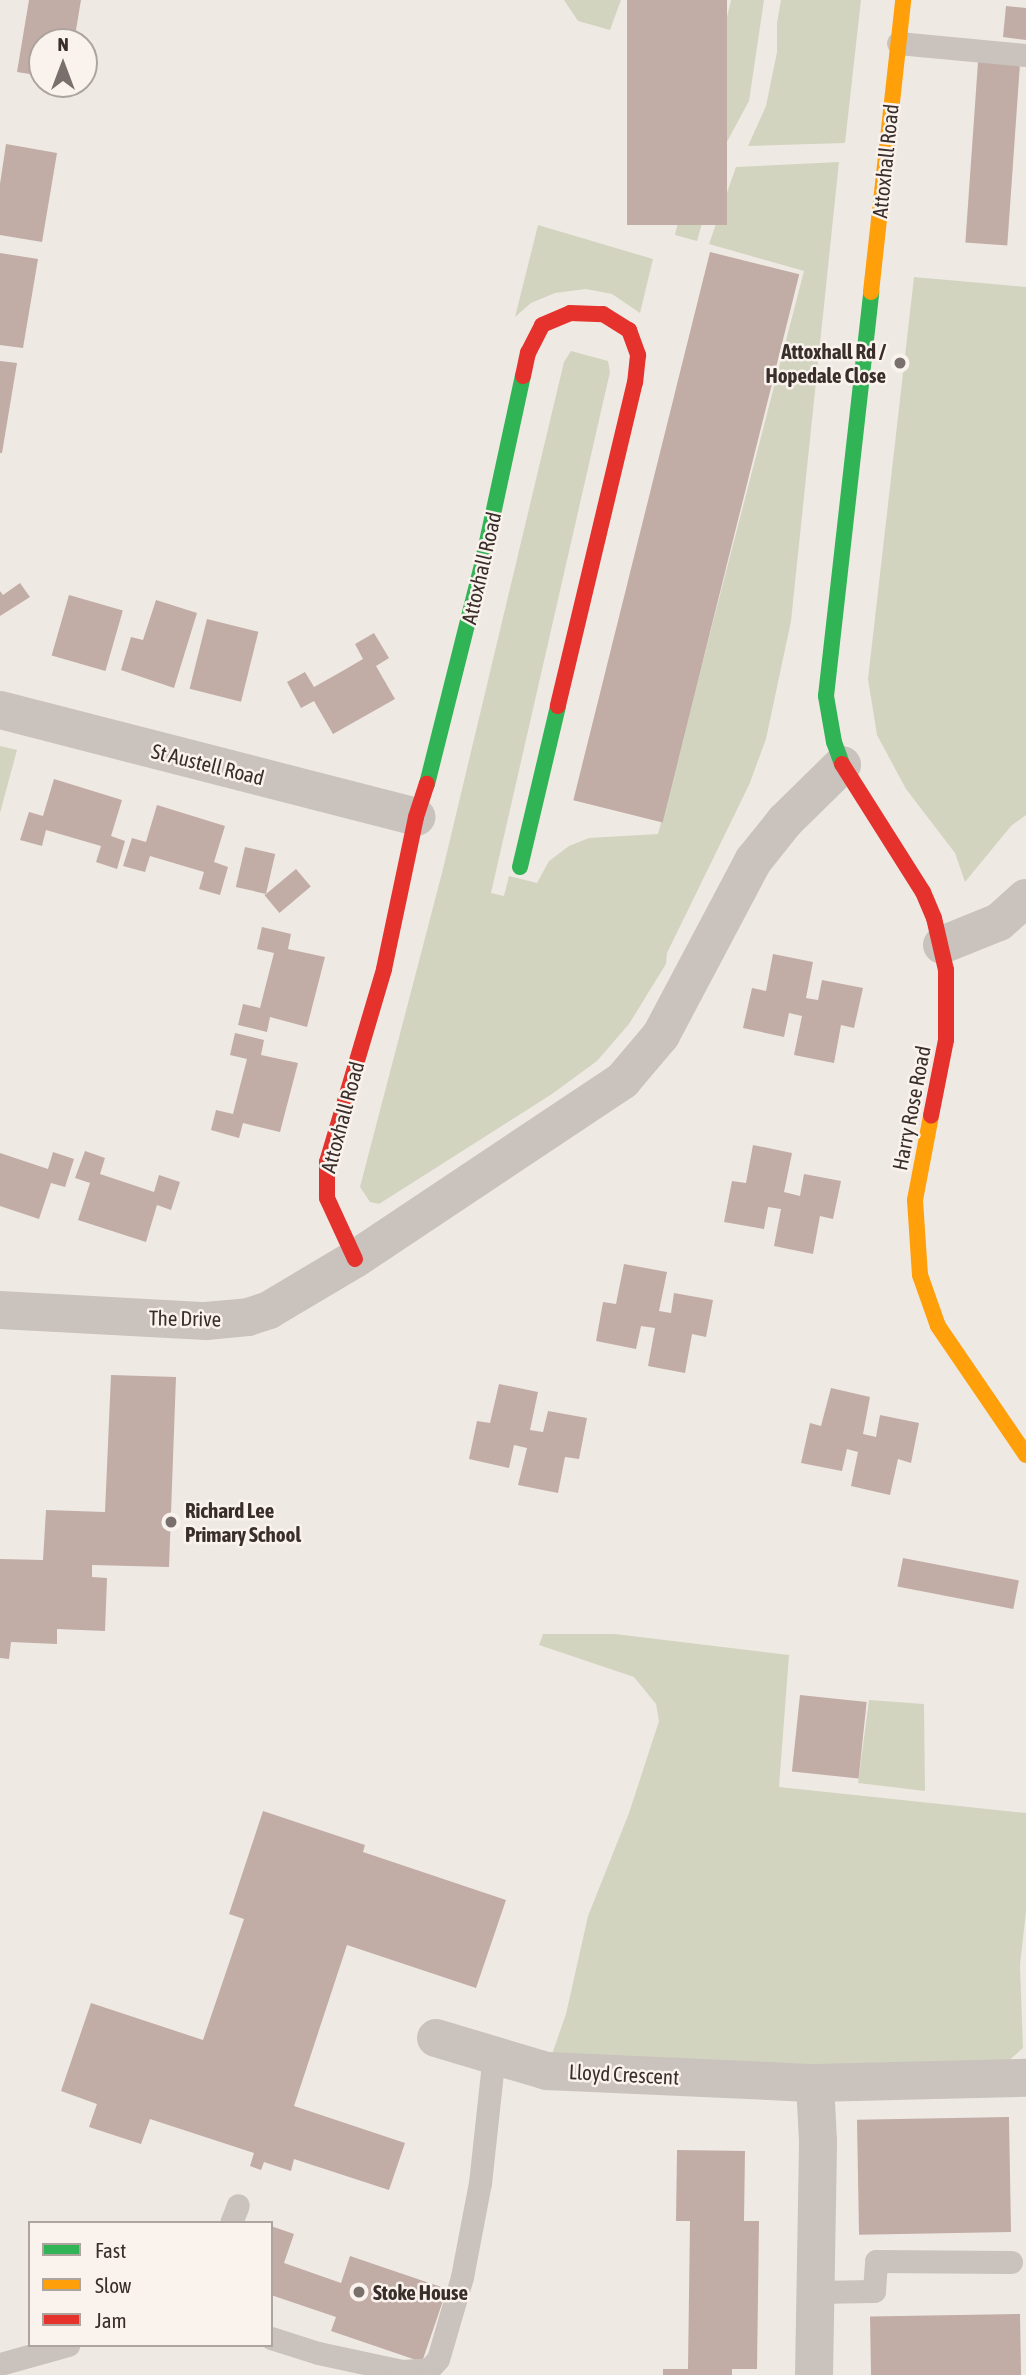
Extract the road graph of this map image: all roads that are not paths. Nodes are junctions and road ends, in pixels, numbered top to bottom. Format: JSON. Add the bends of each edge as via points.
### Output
{"nodes":[{"id":1,"x":903,"y":0,"type":"edge"},
{"id":2,"x":898,"y":43,"type":"junction"},
{"id":3,"x":1026,"y":55,"type":"edge"},
{"id":4,"x":0,"y":710,"type":"edge"},
{"id":5,"x":842,"y":765,"type":"junction"},
{"id":6,"x":416,"y":817,"type":"junction"},
{"id":7,"x":520,"y":867,"type":"dead end"},
{"id":8,"x":1026,"y":898,"type":"edge"},
{"id":9,"x":942,"y":945,"type":"junction"},
{"id":10,"x":355,"y":1259,"type":"junction"},
{"id":11,"x":0,"y":1310,"type":"edge"},
{"id":12,"x":1026,"y":1455,"type":"edge"},
{"id":13,"x":436,"y":2038,"type":"dead end"},
{"id":14,"x":494,"y":2055,"type":"junction"},
{"id":15,"x":1026,"y":2078,"type":"edge"},
{"id":16,"x":816,"y":2083,"type":"junction"},
{"id":17,"x":1011,"y":2262,"type":"dead end"},
{"id":18,"x":816,"y":2292,"type":"junction"},
{"id":19,"x":273,"y":2339,"type":"edge"},
{"id":20,"x":61,"y":2347,"type":"edge"},
{"id":21,"x":0,"y":2364,"type":"edge"},
{"id":22,"x":814,"y":2375,"type":"edge"}],
"edges":[{"from":1,"to":2,"type":"street","name":"Attoxhall Road"},
{"from":2,"to":3,"type":"lane"},
{"from":2,"to":5,"type":"street","name":"Attoxhall Road","via":[[827,671],[829,718]]},
{"from":4,"to":6,"type":"street","name":"St Austell Road"},
{"from":5,"to":9,"type":"street","name":"Harry Rose Road","via":[[923,892]]},
{"from":5,"to":10,"type":"street","via":[[785,821],[753,861],[644,1059],[623,1080]]},
{"from":6,"to":7,"type":"street","name":"Attoxhall Road","via":[[435,759],[482,565],[528,353],[542,325],[570,313],[603,314],[629,330],[638,355],[635,382]]},
{"from":6,"to":10,"type":"street","name":"Attoxhall Road","via":[[384,969],[327,1162],[331,1212]]},
{"from":8,"to":9,"type":"street","via":[[999,922]]},
{"from":9,"to":12,"type":"street","name":"Harry Rose Road","via":[[948,1010],[915,1200],[920,1275],[938,1326]]},
{"from":10,"to":11,"type":"street","name":"The Drive","via":[[269,1310],[248,1317],[206,1321]]},
{"from":13,"to":14,"type":"street","name":"Lloyd Crescent"},
{"from":14,"to":16,"type":"street","name":"Lloyd Crescent","via":[[547,2070]]},
{"from":14,"to":19,"type":"lane","via":[[480,2183],[462,2277],[438,2359],[429,2369],[402,2371]]},
{"from":15,"to":16,"type":"street","name":"Lloyd Crescent"},
{"from":16,"to":18,"type":"street"},
{"from":17,"to":18,"type":"lane","via":[[876,2261],[874,2291]]},
{"from":18,"to":22,"type":"street"},
{"from":20,"to":21,"type":"lane"}]}
